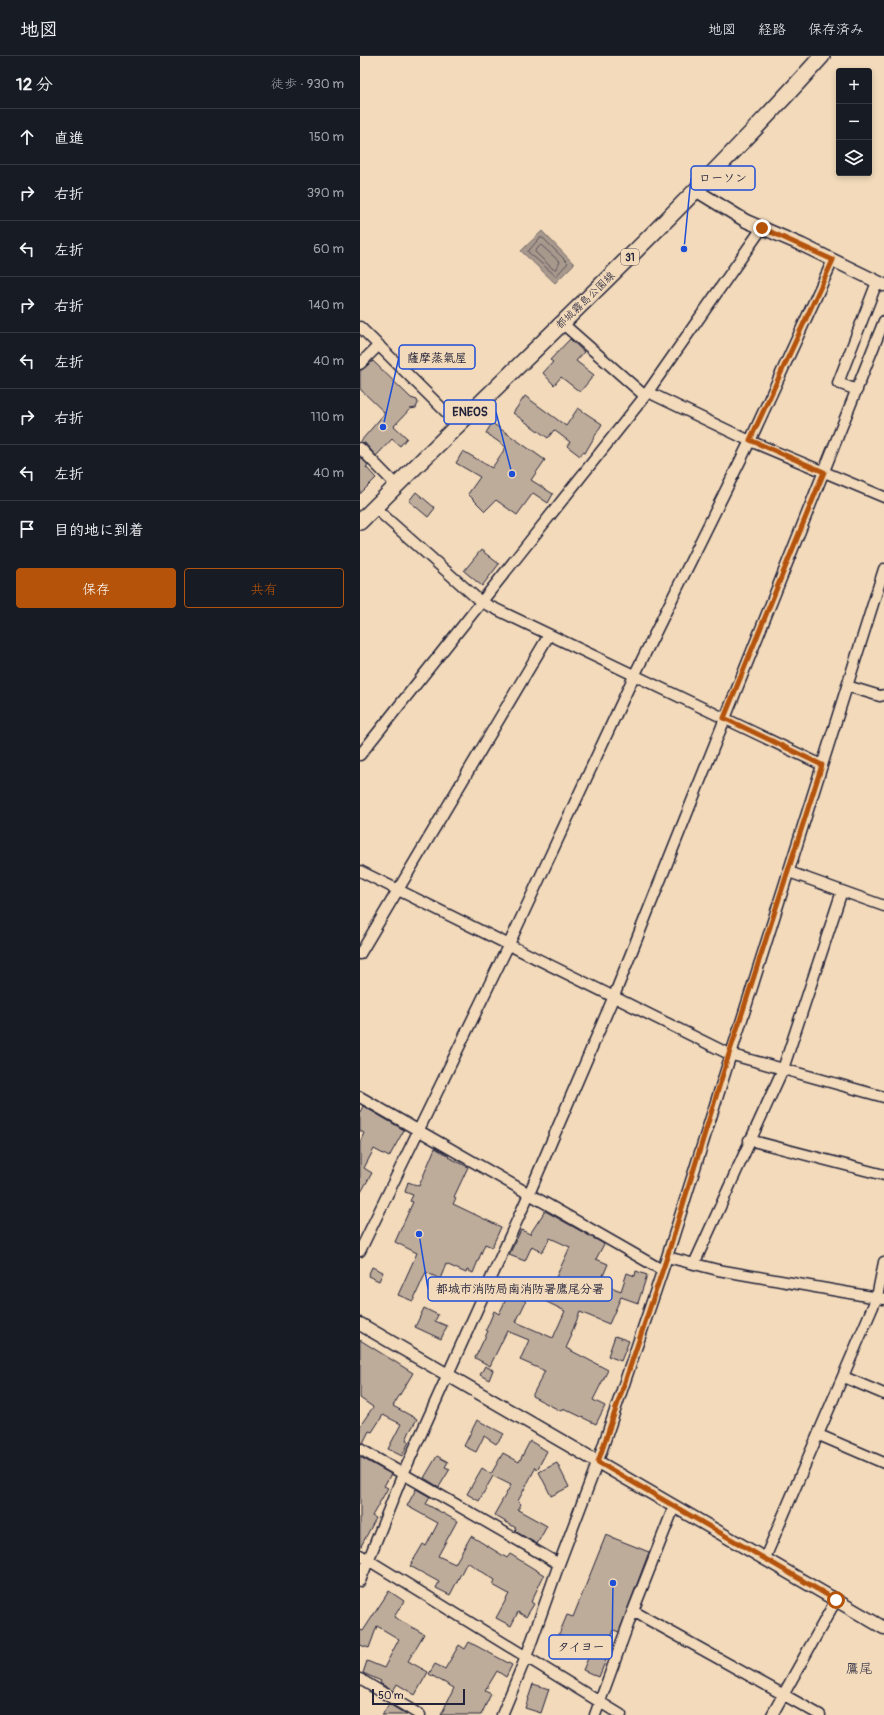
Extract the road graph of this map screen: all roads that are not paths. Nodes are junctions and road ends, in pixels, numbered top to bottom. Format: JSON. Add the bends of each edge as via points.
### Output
{"nodes":[{"id":1,"x":822,"y":56,"type":"edge"},
{"id":2,"x":697,"y":191,"type":"junction"},
{"id":3,"x":762,"y":228,"type":"junction"},
{"id":4,"x":833,"y":260,"type":"junction"},
{"id":5,"x":880,"y":283,"type":"edge"},
{"id":6,"x":884,"y":321,"type":"edge"},
{"id":7,"x":562,"y":323,"type":"junction"},
{"id":8,"x":360,"y":327,"type":"edge"},
{"id":9,"x":379,"y":345,"type":"junction"},
{"id":10,"x":360,"y":364,"type":"edge"},
{"id":11,"x":857,"y":390,"type":"junction"},
{"id":12,"x":646,"y":394,"type":"junction"},
{"id":13,"x":458,"y":424,"type":"junction"},
{"id":14,"x":750,"y":440,"type":"junction"},
{"id":15,"x":360,"y":448,"type":"edge"},
{"id":16,"x":824,"y":472,"type":"junction"},
{"id":17,"x":396,"y":485,"type":"junction"},
{"id":18,"x":884,"y":497,"type":"edge"},
{"id":19,"x":375,"y":508,"type":"junction"},
{"id":20,"x":360,"y":522,"type":"edge"},
{"id":21,"x":884,"y":569,"type":"edge"},
{"id":22,"x":481,"y":602,"type":"junction"},
{"id":23,"x":549,"y":635,"type":"junction"},
{"id":24,"x":634,"y":676,"type":"junction"},
{"id":25,"x":847,"y":686,"type":"junction"},
{"id":26,"x":884,"y":695,"type":"edge"},
{"id":27,"x":724,"y":718,"type":"junction"},
{"id":28,"x":360,"y":755,"type":"edge"},
{"id":29,"x":822,"y":765,"type":"junction"},
{"id":30,"x":360,"y":871,"type":"edge"},
{"id":31,"x":789,"y":872,"type":"junction"},
{"id":32,"x":398,"y":889,"type":"junction"},
{"id":33,"x":842,"y":891,"type":"junction"},
{"id":34,"x":884,"y":906,"type":"edge"},
{"id":35,"x":509,"y":944,"type":"junction"},
{"id":36,"x":360,"y":954,"type":"edge"},
{"id":37,"x":614,"y":996,"type":"junction"},
{"id":38,"x":729,"y":1054,"type":"junction"},
{"id":39,"x":783,"y":1069,"type":"junction"},
{"id":40,"x":360,"y":1097,"type":"edge"},
{"id":41,"x":884,"y":1097,"type":"edge"},
{"id":42,"x":419,"y":1131,"type":"junction"},
{"id":43,"x":749,"y":1140,"type":"junction"},
{"id":44,"x":884,"y":1175,"type":"edge"},
{"id":45,"x":529,"y":1194,"type":"junction"},
{"id":46,"x":360,"y":1251,"type":"edge"},
{"id":47,"x":667,"y":1257,"type":"junction"},
{"id":48,"x":884,"y":1262,"type":"edge"},
{"id":49,"x":694,"y":1264,"type":"junction"},
{"id":50,"x":662,"y":1270,"type":"junction"},
{"id":51,"x":881,"y":1298,"type":"edge"},
{"id":52,"x":360,"y":1324,"type":"edge"},
{"id":53,"x":448,"y":1375,"type":"junction"},
{"id":54,"x":844,"y":1377,"type":"junction"},
{"id":55,"x":884,"y":1394,"type":"edge"},
{"id":56,"x":819,"y":1435,"type":"junction"},
{"id":57,"x":360,"y":1449,"type":"edge"},
{"id":58,"x":598,"y":1462,"type":"junction"},
{"id":59,"x":884,"y":1463,"type":"edge"},
{"id":60,"x":403,"y":1474,"type":"junction"},
{"id":61,"x":674,"y":1507,"type":"junction"},
{"id":62,"x":360,"y":1555,"type":"edge"},
{"id":63,"x":765,"y":1558,"type":"junction"},
{"id":64,"x":369,"y":1561,"type":"junction"},
{"id":65,"x":559,"y":1564,"type":"junction"},
{"id":66,"x":360,"y":1581,"type":"edge"},
{"id":67,"x":836,"y":1600,"type":"junction"},
{"id":68,"x":633,"y":1611,"type":"junction"},
{"id":69,"x":884,"y":1628,"type":"edge"},
{"id":70,"x":526,"y":1657,"type":"junction"},
{"id":71,"x":360,"y":1680,"type":"edge"},
{"id":72,"x":783,"y":1694,"type":"junction"},
{"id":73,"x":600,"y":1702,"type":"junction"},
{"id":74,"x":420,"y":1715,"type":"edge"},
{"id":75,"x":502,"y":1715,"type":"edge"},
{"id":76,"x":595,"y":1715,"type":"edge"},
{"id":77,"x":621,"y":1715,"type":"edge"},
{"id":78,"x":772,"y":1715,"type":"edge"},
{"id":79,"x":820,"y":1715,"type":"edge"}],
"edges":[{"from":1,"to":2,"type":"main road","name":"都城霧島公園線","number":"31"},
{"from":2,"to":3,"type":"street","via":[[731,213]]},
{"from":2,"to":7,"type":"main road","name":"都城霧島公園線","number":"31"},
{"from":3,"to":4,"type":"street"},
{"from":3,"to":12,"type":"street"},
{"from":4,"to":5,"type":"street"},
{"from":4,"to":14,"type":"street"},
{"from":5,"to":11,"type":"street","via":[[838,383]]},
{"from":6,"to":11,"type":"street"},
{"from":7,"to":12,"type":"street"},
{"from":7,"to":13,"type":"main road","name":"都城霧島公園線","number":"31"},
{"from":8,"to":9,"type":"street"},
{"from":9,"to":10,"type":"street"},
{"from":9,"to":13,"type":"street"},
{"from":11,"to":16,"type":"street"},
{"from":12,"to":14,"type":"street"},
{"from":12,"to":22,"type":"street"},
{"from":13,"to":17,"type":"main road","name":"都城霧島公園線","number":"31"},
{"from":14,"to":16,"type":"street"},
{"from":14,"to":24,"type":"street"},
{"from":15,"to":17,"type":"street"},
{"from":16,"to":18,"type":"street"},
{"from":16,"to":27,"type":"street"},
{"from":17,"to":19,"type":"main road","name":"都城霧島公園線","number":"31"},
{"from":19,"to":20,"type":"main road","name":"都城霧島公園線","number":"31"},
{"from":19,"to":22,"type":"street"},
{"from":21,"to":25,"type":"street"},
{"from":22,"to":23,"type":"street"},
{"from":22,"to":28,"type":"street"},
{"from":23,"to":24,"type":"street"},
{"from":23,"to":32,"type":"street"},
{"from":24,"to":27,"type":"street"},
{"from":24,"to":35,"type":"street"},
{"from":25,"to":26,"type":"street"},
{"from":25,"to":29,"type":"street"},
{"from":27,"to":29,"type":"street"},
{"from":27,"to":37,"type":"street"},
{"from":29,"to":31,"type":"street"},
{"from":30,"to":32,"type":"street"},
{"from":31,"to":33,"type":"street"},
{"from":31,"to":38,"type":"street"},
{"from":32,"to":35,"type":"street"},
{"from":32,"to":36,"type":"street"},
{"from":33,"to":34,"type":"street"},
{"from":33,"to":39,"type":"street"},
{"from":35,"to":37,"type":"street"},
{"from":35,"to":42,"type":"street"},
{"from":37,"to":38,"type":"street"},
{"from":37,"to":45,"type":"street"},
{"from":38,"to":39,"type":"street"},
{"from":38,"to":47,"type":"street"},
{"from":39,"to":41,"type":"street"},
{"from":39,"to":43,"type":"street"},
{"from":40,"to":42,"type":"street"},
{"from":42,"to":45,"type":"street"},
{"from":42,"to":46,"type":"street"},
{"from":43,"to":44,"type":"street"},
{"from":43,"to":49,"type":"street"},
{"from":45,"to":50,"type":"street"},
{"from":45,"to":53,"type":"street"},
{"from":47,"to":49,"type":"street"},
{"from":47,"to":50,"type":"street"},
{"from":48,"to":51,"type":"street"},
{"from":49,"to":51,"type":"street"},
{"from":50,"to":58,"type":"street"},
{"from":51,"to":54,"type":"street"},
{"from":52,"to":53,"type":"street"},
{"from":53,"to":58,"type":"street"},
{"from":53,"to":60,"type":"street"},
{"from":54,"to":55,"type":"street"},
{"from":54,"to":56,"type":"street"},
{"from":56,"to":59,"type":"street"},
{"from":56,"to":63,"type":"street"},
{"from":57,"to":60,"type":"street"},
{"from":58,"to":61,"type":"street"},
{"from":58,"to":65,"type":"street"},
{"from":60,"to":64,"type":"street"},
{"from":60,"to":65,"type":"street"},
{"from":61,"to":63,"type":"street"},
{"from":61,"to":68,"type":"street"},
{"from":62,"to":64,"type":"street"},
{"from":63,"to":67,"type":"street"},
{"from":64,"to":66,"type":"street"},
{"from":64,"to":70,"type":"street"},
{"from":65,"to":70,"type":"street"},
{"from":67,"to":69,"type":"street"},
{"from":67,"to":72,"type":"street"},
{"from":68,"to":72,"type":"street"},
{"from":68,"to":73,"type":"street"},
{"from":70,"to":73,"type":"street"},
{"from":70,"to":75,"type":"street"},
{"from":71,"to":74,"type":"street"},
{"from":72,"to":78,"type":"street"},
{"from":72,"to":79,"type":"street"},
{"from":73,"to":76,"type":"street"},
{"from":73,"to":77,"type":"street"}]}
